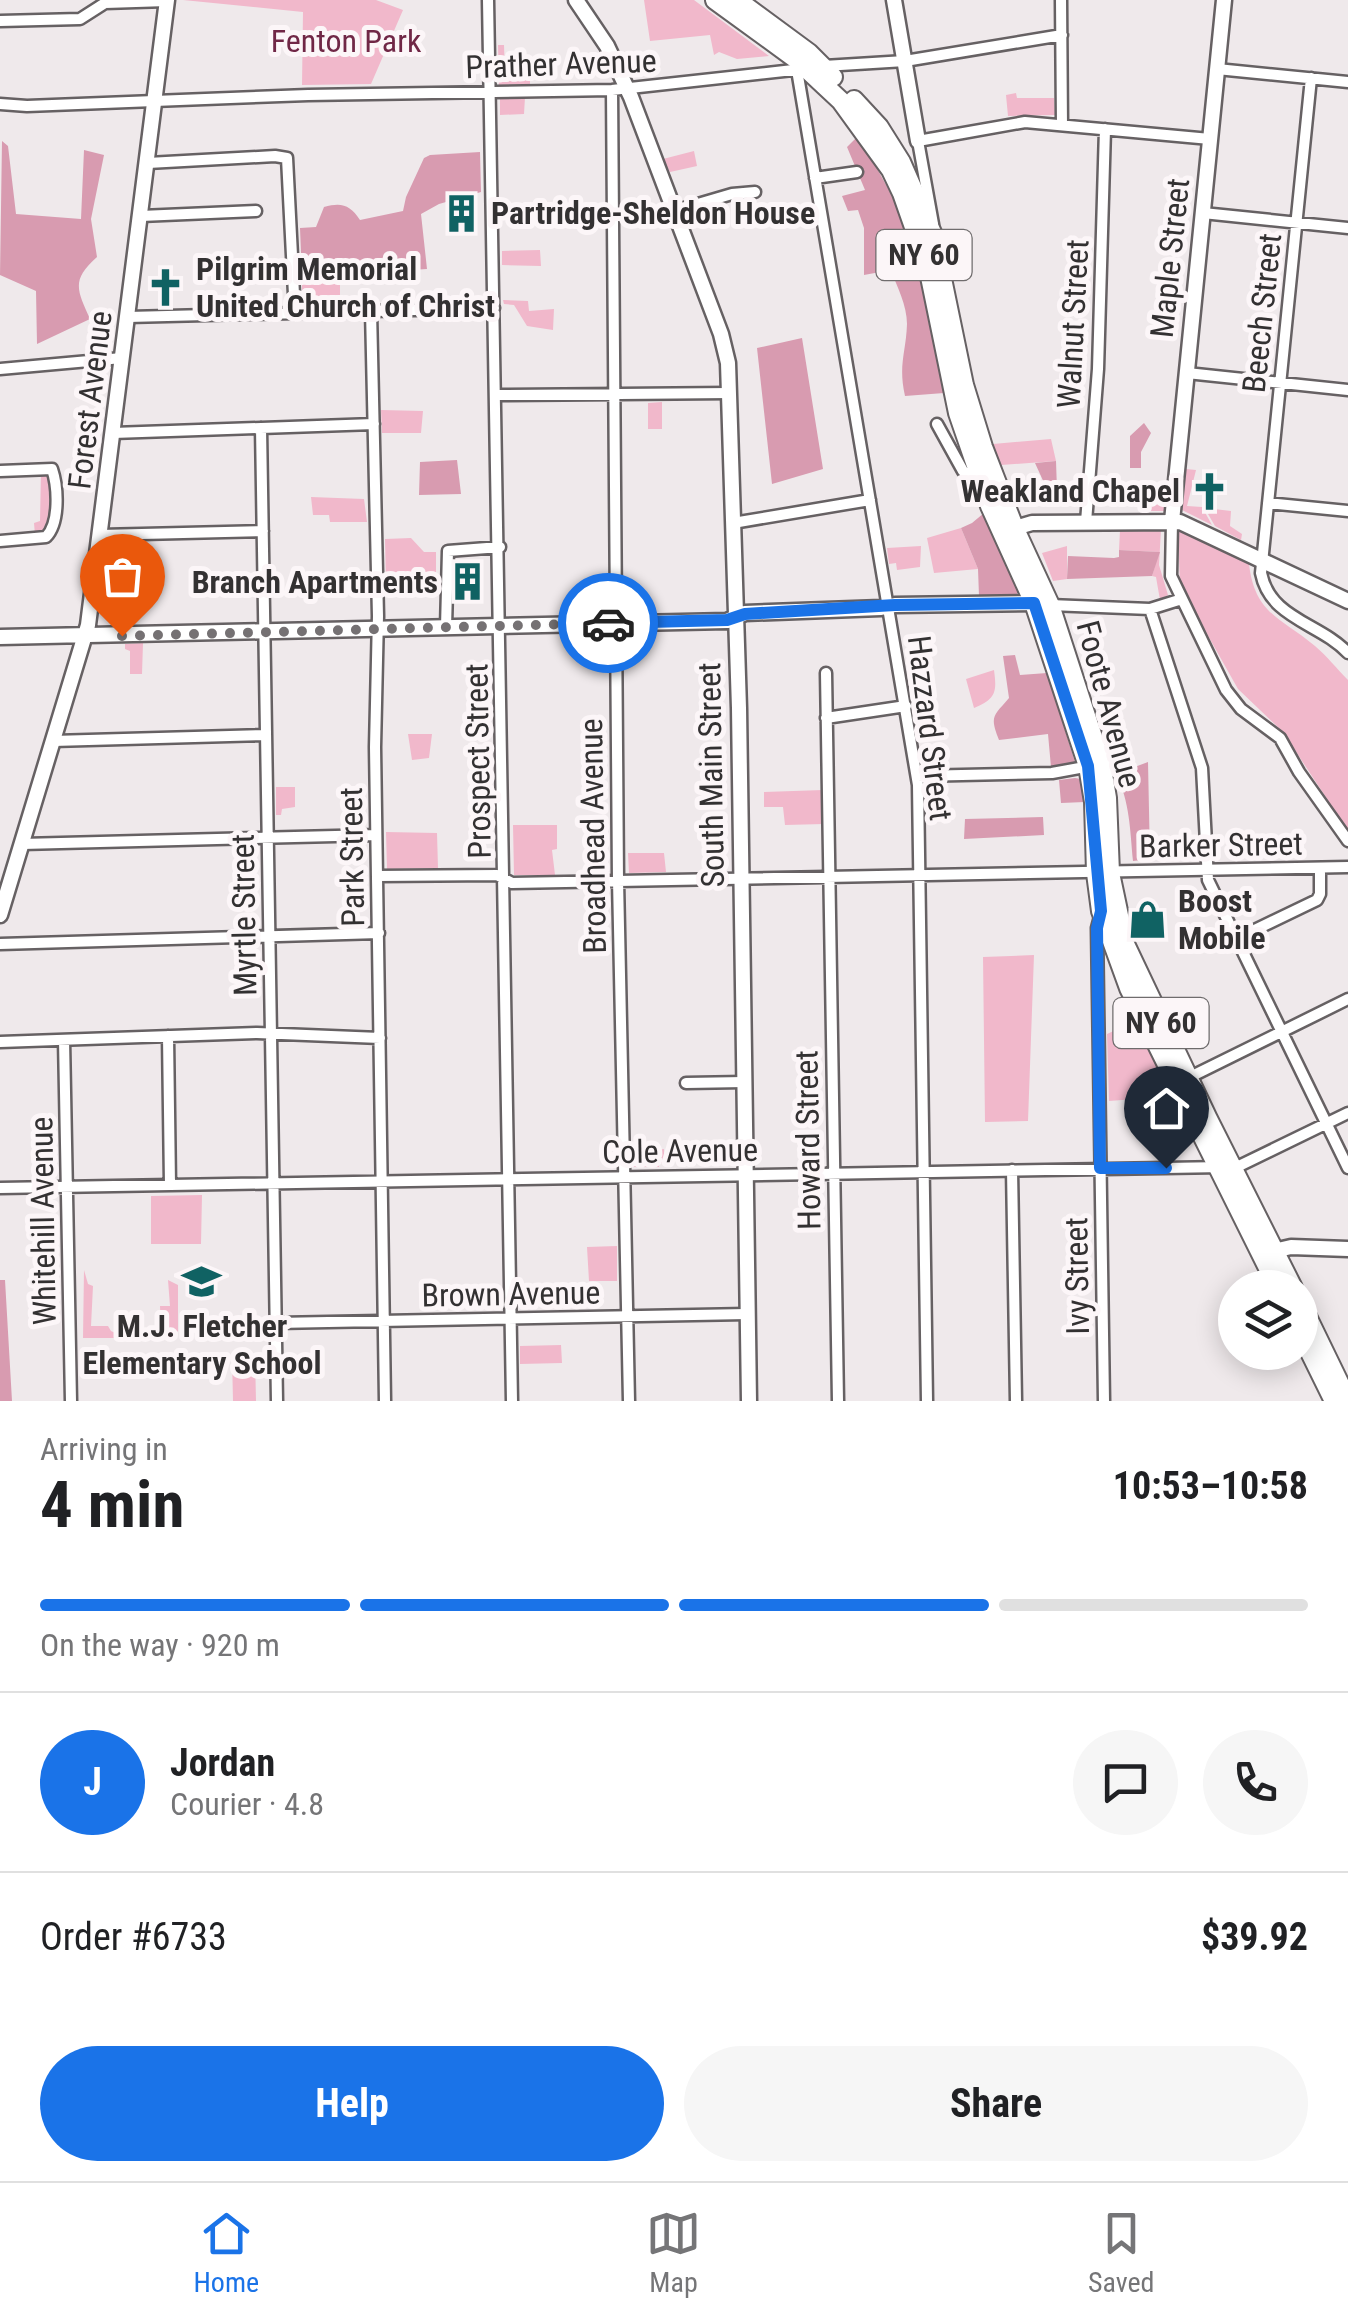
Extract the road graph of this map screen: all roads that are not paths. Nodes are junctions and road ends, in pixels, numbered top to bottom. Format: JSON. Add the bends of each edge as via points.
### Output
{"nodes":[{"id":1,"x":488,"y":0,"type":"edge"},
{"id":2,"x":576,"y":0,"type":"edge"},
{"id":3,"x":715,"y":0,"type":"edge"},
{"id":4,"x":738,"y":0,"type":"edge"},
{"id":5,"x":894,"y":0,"type":"edge"},
{"id":6,"x":1061,"y":0,"type":"edge"},
{"id":7,"x":1224,"y":0,"type":"edge"},
{"id":8,"x":167,"y":1,"type":"edge"},
{"id":9,"x":0,"y":22,"type":"edge"},
{"id":10,"x":1062,"y":35,"type":"junction"},
{"id":11,"x":904,"y":61,"type":"junction"},
{"id":12,"x":808,"y":68,"type":"junction"},
{"id":13,"x":1217,"y":68,"type":"junction"},
{"id":14,"x":1311,"y":78,"type":"junction"},
{"id":15,"x":1348,"y":82,"type":"edge"},
{"id":16,"x":620,"y":89,"type":"junction"},
{"id":17,"x":491,"y":92,"type":"junction"},
{"id":18,"x":156,"y":102,"type":"junction"},
{"id":19,"x":0,"y":104,"type":"edge"},
{"id":20,"x":1062,"y":125,"type":"junction"},
{"id":21,"x":1105,"y":129,"type":"junction"},
{"id":22,"x":1206,"y":138,"type":"junction"},
{"id":23,"x":918,"y":141,"type":"junction"},
{"id":24,"x":148,"y":164,"type":"junction"},
{"id":25,"x":857,"y":172,"type":"dead end"},
{"id":26,"x":815,"y":178,"type":"junction"},
{"id":27,"x":905,"y":184,"type":"junction"},
{"id":28,"x":755,"y":192,"type":"dead end"},
{"id":29,"x":256,"y":211,"type":"dead end"},
{"id":30,"x":674,"y":212,"type":"junction"},
{"id":31,"x":1204,"y":213,"type":"junction"},
{"id":32,"x":142,"y":216,"type":"junction"},
{"id":33,"x":1296,"y":222,"type":"junction"},
{"id":34,"x":1348,"y":228,"type":"edge"},
{"id":35,"x":933,"y":236,"type":"junction"},
{"id":36,"x":494,"y":308,"type":"junction"},
{"id":37,"x":371,"y":312,"type":"junction"},
{"id":38,"x":295,"y":314,"type":"junction"},
{"id":39,"x":128,"y":317,"type":"junction"},
{"id":40,"x":122,"y":358,"type":"junction"},
{"id":41,"x":0,"y":369,"type":"edge"},
{"id":42,"x":1186,"y":373,"type":"junction"},
{"id":43,"x":1281,"y":382,"type":"junction"},
{"id":44,"x":1348,"y":390,"type":"edge"},
{"id":45,"x":730,"y":393,"type":"junction"},
{"id":46,"x":614,"y":394,"type":"junction"},
{"id":47,"x":497,"y":395,"type":"junction"},
{"id":48,"x":374,"y":424,"type":"junction"},
{"id":49,"x":938,"y":424,"type":"dead end"},
{"id":50,"x":261,"y":428,"type":"junction"},
{"id":51,"x":112,"y":432,"type":"junction"},
{"id":52,"x":984,"y":470,"type":"junction"},
{"id":53,"x":0,"y":471,"type":"edge"},
{"id":54,"x":870,"y":500,"type":"junction"},
{"id":55,"x":1268,"y":503,"type":"junction"},
{"id":56,"x":1348,"y":510,"type":"edge"},
{"id":57,"x":1086,"y":522,"type":"junction"},
{"id":58,"x":1172,"y":522,"type":"junction"},
{"id":59,"x":733,"y":523,"type":"junction"},
{"id":60,"x":263,"y":530,"type":"junction"},
{"id":61,"x":1008,"y":531,"type":"junction"},
{"id":62,"x":100,"y":535,"type":"junction"},
{"id":63,"x":0,"y":541,"type":"edge"},
{"id":64,"x":500,"y":547,"type":"junction"},
{"id":65,"x":1263,"y":560,"type":"junction"},
{"id":66,"x":1182,"y":599,"type":"junction"},
{"id":67,"x":1348,"y":601,"type":"edge"},
{"id":68,"x":1042,"y":604,"type":"junction"},
{"id":69,"x":889,"y":606,"type":"junction"},
{"id":70,"x":1150,"y":609,"type":"junction"},
{"id":71,"x":736,"y":616,"type":"junction"},
{"id":72,"x":616,"y":622,"type":"junction"},
{"id":73,"x":501,"y":626,"type":"junction"},
{"id":74,"x":446,"y":627,"type":"junction"},
{"id":75,"x":377,"y":629,"type":"junction"},
{"id":76,"x":264,"y":632,"type":"junction"},
{"id":77,"x":85,"y":636,"type":"junction"},
{"id":78,"x":0,"y":638,"type":"edge"},
{"id":79,"x":1348,"y":653,"type":"edge"},
{"id":80,"x":826,"y":673,"type":"dead end"},
{"id":81,"x":906,"y":706,"type":"junction"},
{"id":82,"x":826,"y":718,"type":"junction"},
{"id":83,"x":266,"y":735,"type":"junction"},
{"id":84,"x":53,"y":741,"type":"junction"},
{"id":85,"x":1094,"y":764,"type":"junction"},
{"id":86,"x":917,"y":776,"type":"junction"},
{"id":87,"x":376,"y":835,"type":"junction"},
{"id":88,"x":268,"y":838,"type":"junction"},
{"id":89,"x":1348,"y":841,"type":"edge"},
{"id":90,"x":22,"y":844,"type":"junction"},
{"id":91,"x":1348,"y":867,"type":"edge"},
{"id":92,"x":1320,"y":868,"type":"junction"},
{"id":93,"x":1206,"y":871,"type":"junction"},
{"id":94,"x":1103,"y":873,"type":"junction"},
{"id":95,"x":378,"y":876,"type":"junction"},
{"id":96,"x":919,"y":877,"type":"junction"},
{"id":97,"x":829,"y":878,"type":"junction"},
{"id":98,"x":505,"y":879,"type":"junction"},
{"id":99,"x":740,"y":879,"type":"junction"},
{"id":100,"x":618,"y":880,"type":"junction"},
{"id":101,"x":1101,"y":911,"type":"junction"},
{"id":102,"x":0,"y":915,"type":"edge"},
{"id":103,"x":378,"y":933,"type":"junction"},
{"id":104,"x":270,"y":935,"type":"junction"},
{"id":105,"x":1236,"y":939,"type":"junction"},
{"id":106,"x":0,"y":944,"type":"edge"},
{"id":107,"x":1348,"y":998,"type":"edge"},
{"id":108,"x":1281,"y":1031,"type":"junction"},
{"id":109,"x":271,"y":1033,"type":"junction"},
{"id":110,"x":168,"y":1036,"type":"junction"},
{"id":111,"x":380,"y":1038,"type":"junction"},
{"id":112,"x":64,"y":1040,"type":"junction"},
{"id":113,"x":0,"y":1042,"type":"edge"},
{"id":114,"x":1182,"y":1080,"type":"junction"},
{"id":115,"x":744,"y":1082,"type":"junction"},
{"id":116,"x":686,"y":1083,"type":"dead end"},
{"id":117,"x":1348,"y":1114,"type":"edge"},
{"id":118,"x":1326,"y":1124,"type":"junction"},
{"id":119,"x":1225,"y":1167,"type":"junction"},
{"id":120,"x":1100,"y":1168,"type":"junction"},
{"id":121,"x":1348,"y":1168,"type":"edge"},
{"id":122,"x":1012,"y":1170,"type":"junction"},
{"id":123,"x":924,"y":1172,"type":"junction"},
{"id":124,"x":834,"y":1173,"type":"junction"},
{"id":125,"x":746,"y":1175,"type":"junction"},
{"id":126,"x":623,"y":1176,"type":"junction"},
{"id":127,"x":509,"y":1179,"type":"junction"},
{"id":128,"x":381,"y":1181,"type":"junction"},
{"id":129,"x":273,"y":1183,"type":"junction"},
{"id":130,"x":170,"y":1185,"type":"junction"},
{"id":131,"x":67,"y":1187,"type":"junction"},
{"id":132,"x":0,"y":1188,"type":"edge"},
{"id":133,"x":1348,"y":1248,"type":"edge"},
{"id":134,"x":1268,"y":1252,"type":"junction"},
{"id":135,"x":1273,"y":1270,"type":"edge"},
{"id":136,"x":1280,"y":1270,"type":"edge"},
{"id":137,"x":748,"y":1314,"type":"junction"},
{"id":138,"x":627,"y":1316,"type":"junction"},
{"id":139,"x":511,"y":1319,"type":"junction"},
{"id":140,"x":384,"y":1321,"type":"junction"},
{"id":141,"x":276,"y":1323,"type":"junction"},
{"id":142,"x":1318,"y":1339,"type":"edge"},
{"id":143,"x":1318,"y":1369,"type":"edge"},
{"id":144,"x":71,"y":1401,"type":"edge"},
{"id":145,"x":277,"y":1401,"type":"edge"},
{"id":146,"x":385,"y":1401,"type":"edge"},
{"id":147,"x":512,"y":1401,"type":"edge"},
{"id":148,"x":629,"y":1401,"type":"edge"},
{"id":149,"x":749,"y":1401,"type":"edge"},
{"id":150,"x":838,"y":1401,"type":"edge"},
{"id":151,"x":926,"y":1401,"type":"edge"},
{"id":152,"x":1016,"y":1401,"type":"edge"},
{"id":153,"x":1104,"y":1401,"type":"edge"},
{"id":154,"x":1334,"y":1401,"type":"edge"},
{"id":155,"x":1348,"y":1401,"type":"edge"}],
"edges":[{"from":1,"to":17,"type":"street","name":"Prospect Street"},
{"from":2,"to":16,"type":"street","name":"South Main Street","via":[[608,46]]},
{"from":3,"to":12,"type":"highway","name":"Foote Avenue","number":"NY 60"},
{"from":4,"to":12,"type":"highway","name":"Foote Avenue","number":"NY 60"},
{"from":5,"to":11,"type":"street","name":"Foote Avenue"},
{"from":6,"to":10,"type":"street"},
{"from":7,"to":13,"type":"street","name":"Maple Street"},
{"from":8,"to":9,"type":"street","via":[[106,3],[84,19]]},
{"from":8,"to":18,"type":"street","name":"Forest Avenue"},
{"from":10,"to":11,"type":"street","name":"Prather Avenue"},
{"from":10,"to":20,"type":"street"},
{"from":11,"to":12,"type":"street","name":"Prather Avenue"},
{"from":11,"to":23,"type":"street","name":"Foote Avenue"},
{"from":12,"to":16,"type":"street","name":"Prather Avenue"},
{"from":12,"to":26,"type":"street","name":"Hazzard Street"},
{"from":12,"to":27,"type":"highway","name":"Foote Avenue","number":"NY 60"},
{"from":13,"to":14,"type":"street"},
{"from":13,"to":22,"type":"street","name":"Maple Street"},
{"from":14,"to":15,"type":"street"},
{"from":14,"to":33,"type":"street","name":"Beech Street"},
{"from":16,"to":17,"type":"street","name":"Prather Avenue"},
{"from":16,"to":30,"type":"street","name":"South Main Street"},
{"from":16,"to":46,"type":"street","name":"Broadhead Avenue"},
{"from":17,"to":18,"type":"street","name":"Prather Avenue"},
{"from":17,"to":36,"type":"street","name":"Prospect Street"},
{"from":18,"to":19,"type":"street","name":"Prather Avenue"},
{"from":18,"to":24,"type":"street","name":"Forest Avenue"},
{"from":20,"to":21,"type":"street"},
{"from":20,"to":23,"type":"street","via":[[1025,122]]},
{"from":21,"to":22,"type":"street"},
{"from":21,"to":57,"type":"street","name":"Walnut Street"},
{"from":22,"to":31,"type":"street","name":"Maple Street"},
{"from":23,"to":27,"type":"street","name":"Foote Avenue"},
{"from":23,"to":35,"type":"street","name":"Foote Avenue"},
{"from":24,"to":32,"type":"street","name":"Forest Avenue"},
{"from":24,"to":38,"type":"street","via":[[287,158]]},
{"from":25,"to":26,"type":"street"},
{"from":26,"to":54,"type":"street","name":"Hazzard Street"},
{"from":27,"to":35,"type":"highway","name":"Foote Avenue","number":"NY 60"},
{"from":27,"to":52,"type":"highway","name":"Foote Avenue","number":"NY 60","via":[[948,378]]},
{"from":28,"to":30,"type":"street"},
{"from":29,"to":32,"type":"street"},
{"from":30,"to":45,"type":"street","name":"South Main Street","via":[[724,344]]},
{"from":31,"to":33,"type":"street"},
{"from":31,"to":42,"type":"street","name":"Maple Street"},
{"from":32,"to":39,"type":"street","name":"Forest Avenue"},
{"from":33,"to":34,"type":"street"},
{"from":33,"to":43,"type":"street","name":"Beech Street"},
{"from":35,"to":52,"type":"highway","name":"Foote Avenue","number":"NY 60"},
{"from":36,"to":37,"type":"street"},
{"from":36,"to":47,"type":"street","name":"Prospect Street"},
{"from":37,"to":38,"type":"street"},
{"from":37,"to":48,"type":"street","name":"Park Street"},
{"from":38,"to":39,"type":"street"},
{"from":39,"to":40,"type":"street","name":"Forest Avenue"},
{"from":40,"to":41,"type":"street"},
{"from":40,"to":51,"type":"street","name":"Forest Avenue"},
{"from":42,"to":43,"type":"street"},
{"from":42,"to":58,"type":"street","name":"Maple Street"},
{"from":43,"to":44,"type":"street"},
{"from":43,"to":55,"type":"street","name":"Beech Street"},
{"from":45,"to":46,"type":"street"},
{"from":45,"to":59,"type":"street","name":"South Main Street"},
{"from":46,"to":47,"type":"street"},
{"from":46,"to":72,"type":"street","name":"Broadhead Avenue"},
{"from":47,"to":64,"type":"street","name":"Prospect Street"},
{"from":48,"to":50,"type":"street"},
{"from":48,"to":75,"type":"street","name":"Park Street"},
{"from":49,"to":52,"type":"street","via":[[962,471]]},
{"from":50,"to":51,"type":"street"},
{"from":50,"to":60,"type":"street","name":"Myrtle Street"},
{"from":51,"to":62,"type":"street","name":"Forest Avenue"},
{"from":52,"to":61,"type":"highway","name":"Foote Avenue","number":"NY 60"},
{"from":53,"to":63,"type":"street","via":[[53,470],[55,524],[44,538]]},
{"from":54,"to":59,"type":"street"},
{"from":54,"to":69,"type":"street","name":"Hazzard Street"},
{"from":55,"to":56,"type":"street"},
{"from":55,"to":65,"type":"street","name":"Beech Street"},
{"from":57,"to":58,"type":"street"},
{"from":57,"to":61,"type":"street","via":[[1032,523]]},
{"from":58,"to":65,"type":"street"},
{"from":58,"to":66,"type":"street","via":[[1169,566]]},
{"from":59,"to":71,"type":"street","name":"South Main Street"},
{"from":60,"to":62,"type":"street"},
{"from":60,"to":76,"type":"street","name":"Myrtle Street"},
{"from":61,"to":68,"type":"highway","name":"Foote Avenue","number":"NY 60"},
{"from":62,"to":77,"type":"street","name":"Forest Avenue"},
{"from":64,"to":73,"type":"street","name":"Prospect Street"},
{"from":64,"to":74,"type":"street","via":[[449,550]]},
{"from":65,"to":67,"type":"street"},
{"from":65,"to":79,"type":"street","via":[[1264,586],[1277,605]]},
{"from":66,"to":70,"type":"street"},
{"from":66,"to":89,"type":"street","via":[[1231,698],[1280,738]]},
{"from":68,"to":69,"type":"street"},
{"from":68,"to":70,"type":"street"},
{"from":68,"to":85,"type":"highway","name":"Foote Avenue","number":"NY 60"},
{"from":69,"to":71,"type":"street"},
{"from":69,"to":81,"type":"street","name":"Hazzard Street"},
{"from":70,"to":93,"type":"street","via":[[1202,768]]},
{"from":71,"to":72,"type":"street"},
{"from":71,"to":99,"type":"street","name":"South Main Street"},
{"from":72,"to":73,"type":"street"},
{"from":72,"to":100,"type":"street","name":"Broadhead Avenue"},
{"from":73,"to":74,"type":"street"},
{"from":73,"to":98,"type":"street","name":"Prospect Street"},
{"from":74,"to":75,"type":"street"},
{"from":75,"to":76,"type":"street"},
{"from":75,"to":87,"type":"street","name":"Park Street"},
{"from":76,"to":77,"type":"street"},
{"from":76,"to":83,"type":"street","name":"Myrtle Street"},
{"from":77,"to":78,"type":"street"},
{"from":77,"to":84,"type":"street","name":"Forest Avenue"},
{"from":80,"to":82,"type":"street","name":"Howard Street"},
{"from":81,"to":82,"type":"street"},
{"from":81,"to":86,"type":"street","name":"Hazzard Street"},
{"from":82,"to":97,"type":"street","name":"Howard Street"},
{"from":83,"to":84,"type":"street"},
{"from":83,"to":88,"type":"street","name":"Myrtle Street"},
{"from":84,"to":90,"type":"street","name":"Forest Avenue"},
{"from":85,"to":86,"type":"street","via":[[1052,773]]},
{"from":85,"to":94,"type":"highway","name":"Foote Avenue","number":"NY 60","via":[[1107,798]]},
{"from":86,"to":96,"type":"street","name":"Hazzard Street"},
{"from":87,"to":88,"type":"street"},
{"from":87,"to":95,"type":"street","name":"Park Street"},
{"from":88,"to":90,"type":"street"},
{"from":88,"to":104,"type":"street","name":"Myrtle Street"},
{"from":90,"to":102,"type":"street","name":"Forest Avenue"},
{"from":91,"to":92,"type":"street","name":"Barker Street"},
{"from":92,"to":93,"type":"street","name":"Barker Street"},
{"from":92,"to":105,"type":"street","via":[[1317,900]]},
{"from":93,"to":94,"type":"street","name":"Barker Street"},
{"from":93,"to":105,"type":"street"},
{"from":94,"to":96,"type":"street","name":"Barker Street"},
{"from":94,"to":101,"type":"highway","name":"Foote Avenue","number":"NY 60"},
{"from":94,"to":114,"type":"highway","name":"Foote Avenue","number":"NY 60","via":[[1124,944]]},
{"from":95,"to":98,"type":"street","name":"Barker Street"},
{"from":95,"to":103,"type":"street","name":"Park Street"},
{"from":96,"to":97,"type":"street","name":"Barker Street"},
{"from":96,"to":123,"type":"street","name":"Hazzard Street"},
{"from":97,"to":99,"type":"street","name":"Barker Street"},
{"from":97,"to":124,"type":"street","name":"Howard Street"},
{"from":98,"to":100,"type":"street","name":"Barker Street"},
{"from":98,"to":127,"type":"street","name":"Prospect Street"},
{"from":99,"to":100,"type":"street","name":"Barker Street"},
{"from":99,"to":115,"type":"street","name":"South Main Street"},
{"from":100,"to":126,"type":"street","name":"Broadhead Avenue"},
{"from":101,"to":114,"type":"highway","name":"Foote Avenue","number":"NY 60","via":[[1124,975]]},
{"from":101,"to":120,"type":"street","name":"Ivy Street"},
{"from":103,"to":104,"type":"street"},
{"from":103,"to":111,"type":"street","name":"Park Street"},
{"from":104,"to":106,"type":"street"},
{"from":104,"to":109,"type":"street","name":"Myrtle Street"},
{"from":105,"to":108,"type":"street"},
{"from":107,"to":108,"type":"street"},
{"from":108,"to":114,"type":"street"},
{"from":108,"to":118,"type":"street"},
{"from":109,"to":110,"type":"street"},
{"from":109,"to":111,"type":"street"},
{"from":109,"to":129,"type":"street","name":"Myrtle Street"},
{"from":110,"to":112,"type":"street"},
{"from":110,"to":130,"type":"street"},
{"from":111,"to":128,"type":"street","name":"Park Street"},
{"from":112,"to":113,"type":"street"},
{"from":112,"to":131,"type":"street","name":"Whitehill Avenue"},
{"from":114,"to":119,"type":"highway","name":"Foote Avenue","number":"NY 60"},
{"from":115,"to":116,"type":"street"},
{"from":115,"to":125,"type":"street","name":"South Main Street"},
{"from":117,"to":118,"type":"street","name":"Cole Avenue"},
{"from":118,"to":119,"type":"street","name":"Cole Avenue","via":[[1241,1166]]},
{"from":118,"to":121,"type":"street"},
{"from":119,"to":120,"type":"street","name":"Cole Avenue"},
{"from":119,"to":134,"type":"highway","name":"Foote Avenue","number":"NY 60"},
{"from":120,"to":122,"type":"street","name":"Cole Avenue"},
{"from":120,"to":153,"type":"street","name":"Ivy Street"},
{"from":122,"to":123,"type":"street","name":"Cole Avenue"},
{"from":122,"to":152,"type":"street"},
{"from":123,"to":124,"type":"street","name":"Cole Avenue"},
{"from":123,"to":151,"type":"street","name":"Hazzard Street"},
{"from":124,"to":125,"type":"street","name":"Cole Avenue"},
{"from":124,"to":150,"type":"street","name":"Howard Street"},
{"from":125,"to":126,"type":"street","name":"Cole Avenue"},
{"from":125,"to":137,"type":"street","name":"South Main Street"},
{"from":126,"to":127,"type":"street","name":"Cole Avenue"},
{"from":126,"to":138,"type":"street","name":"Broadhead Avenue"},
{"from":127,"to":128,"type":"street","name":"Cole Avenue"},
{"from":127,"to":139,"type":"street","name":"Prospect Street"},
{"from":128,"to":129,"type":"street","name":"Cole Avenue"},
{"from":128,"to":140,"type":"street","name":"Park Street"},
{"from":129,"to":130,"type":"street","name":"Cole Avenue"},
{"from":129,"to":141,"type":"street","name":"Myrtle Street"},
{"from":130,"to":131,"type":"street","name":"Cole Avenue"},
{"from":131,"to":132,"type":"street","name":"Cole Avenue"},
{"from":131,"to":144,"type":"street","name":"Whitehill Avenue"},
{"from":133,"to":134,"type":"street"},
{"from":134,"to":135,"type":"highway","name":"Foote Avenue","number":"NY 60"},
{"from":134,"to":136,"type":"highway","name":"Foote Avenue","number":"NY 60"},
{"from":137,"to":138,"type":"street","name":"Brown Avenue"},
{"from":137,"to":149,"type":"street","name":"South Main Street"},
{"from":138,"to":139,"type":"street","name":"Brown Avenue"},
{"from":138,"to":148,"type":"street","name":"Broadhead Avenue"},
{"from":139,"to":140,"type":"street","name":"Brown Avenue"},
{"from":139,"to":147,"type":"street","name":"Prospect Street"},
{"from":140,"to":141,"type":"street","name":"Brown Avenue"},
{"from":140,"to":146,"type":"street","name":"Park Street"},
{"from":141,"to":145,"type":"street","name":"Myrtle Street"},
{"from":142,"to":155,"type":"highway"},
{"from":143,"to":154,"type":"highway"}]}
